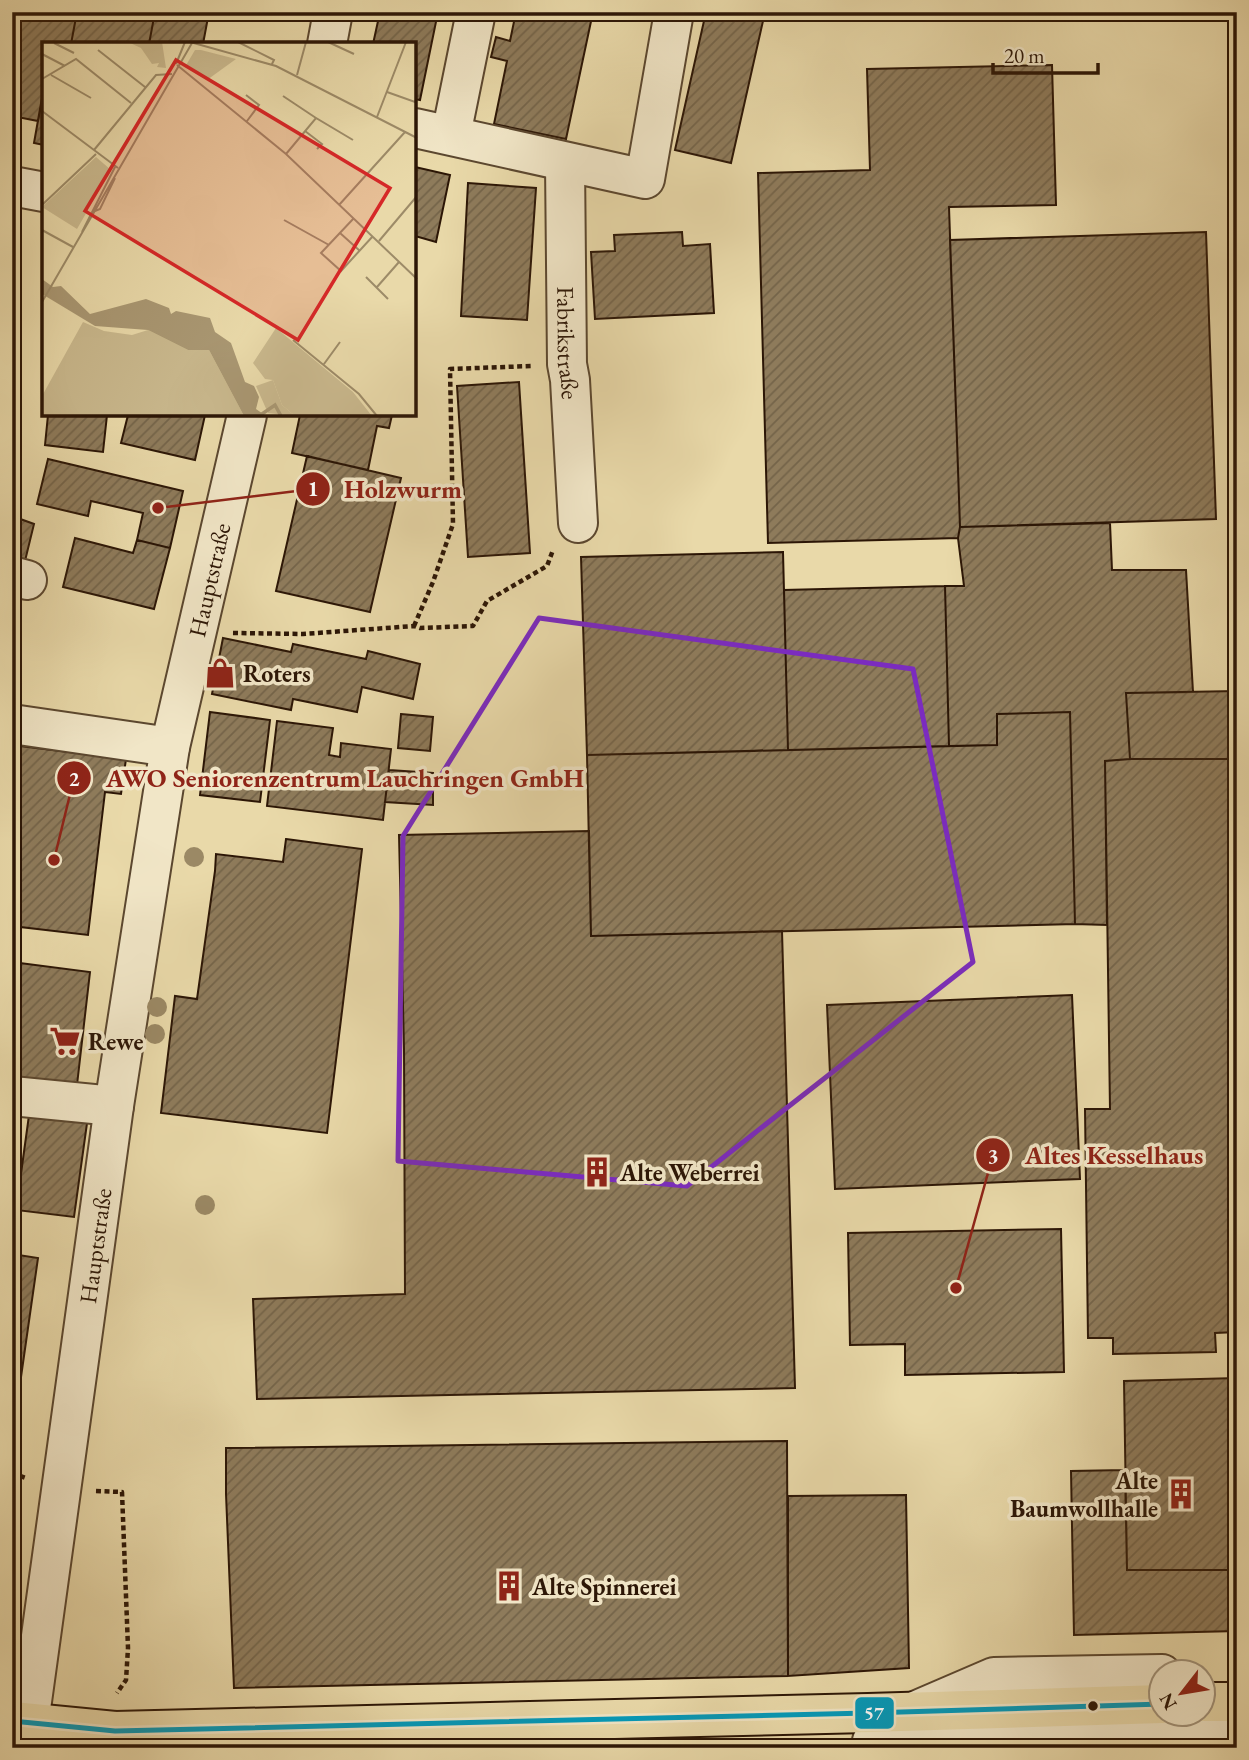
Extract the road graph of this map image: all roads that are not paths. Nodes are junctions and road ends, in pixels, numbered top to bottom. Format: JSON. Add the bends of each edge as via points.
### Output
{"nodes":[{"id":1,"x":334,"y":12,"type":"edge"},
{"id":2,"x":476,"y":12,"type":"edge"},
{"id":3,"x":674,"y":12,"type":"edge"},
{"id":4,"x":327,"y":42,"type":"edge"},
{"id":5,"x":433,"y":131,"type":"edge"},
{"id":6,"x":565,"y":163,"type":"junction"},
{"id":7,"x":12,"y":186,"type":"edge"},
{"id":8,"x":42,"y":192,"type":"edge"},
{"id":9,"x":247,"y":416,"type":"edge"},
{"id":10,"x":578,"y":523,"type":"road end"},
{"id":11,"x":12,"y":724,"type":"edge"},
{"id":12,"x":170,"y":747,"type":"junction"},
{"id":13,"x":12,"y":1096,"type":"edge"},
{"id":14,"x":114,"y":1106,"type":"junction"},
{"id":15,"x":1148,"y":1674,"type":"edge"},
{"id":16,"x":1148,"y":1704,"type":"edge"},
{"id":17,"x":914,"y":1712,"type":"junction"},
{"id":18,"x":104,"y":1727,"type":"edge"},
{"id":19,"x":1237,"y":1730,"type":"edge"},
{"id":20,"x":20,"y":1734,"type":"edge"},
{"id":21,"x":871,"y":1734,"type":"edge"}],
"edges":[{"from":1,"to":4,"type":"street"},
{"from":2,"to":5,"type":"street"},
{"from":3,"to":6,"type":"street","via":[[645,179]]},
{"from":5,"to":6,"type":"street"},
{"from":6,"to":10,"type":"street","name":"Fabrikstraße","via":[[567,364]]},
{"from":7,"to":8,"type":"street"},
{"from":9,"to":12,"type":"street","name":"Hauptstraße"},
{"from":11,"to":12,"type":"street"},
{"from":12,"to":14,"type":"street","name":"Hauptstraße"},
{"from":13,"to":14,"type":"street"},
{"from":14,"to":20,"type":"street","name":"Hauptstraße","via":[[61,1489]]},
{"from":15,"to":17,"type":"street","via":[[994,1677]]},
{"from":16,"to":17,"type":"main road"},
{"from":17,"to":21,"type":"main road"},
{"from":18,"to":20,"type":"main road"},
{"from":18,"to":21,"type":"main road","via":[[115,1731]]},
{"from":19,"to":21,"type":"street"}]}
